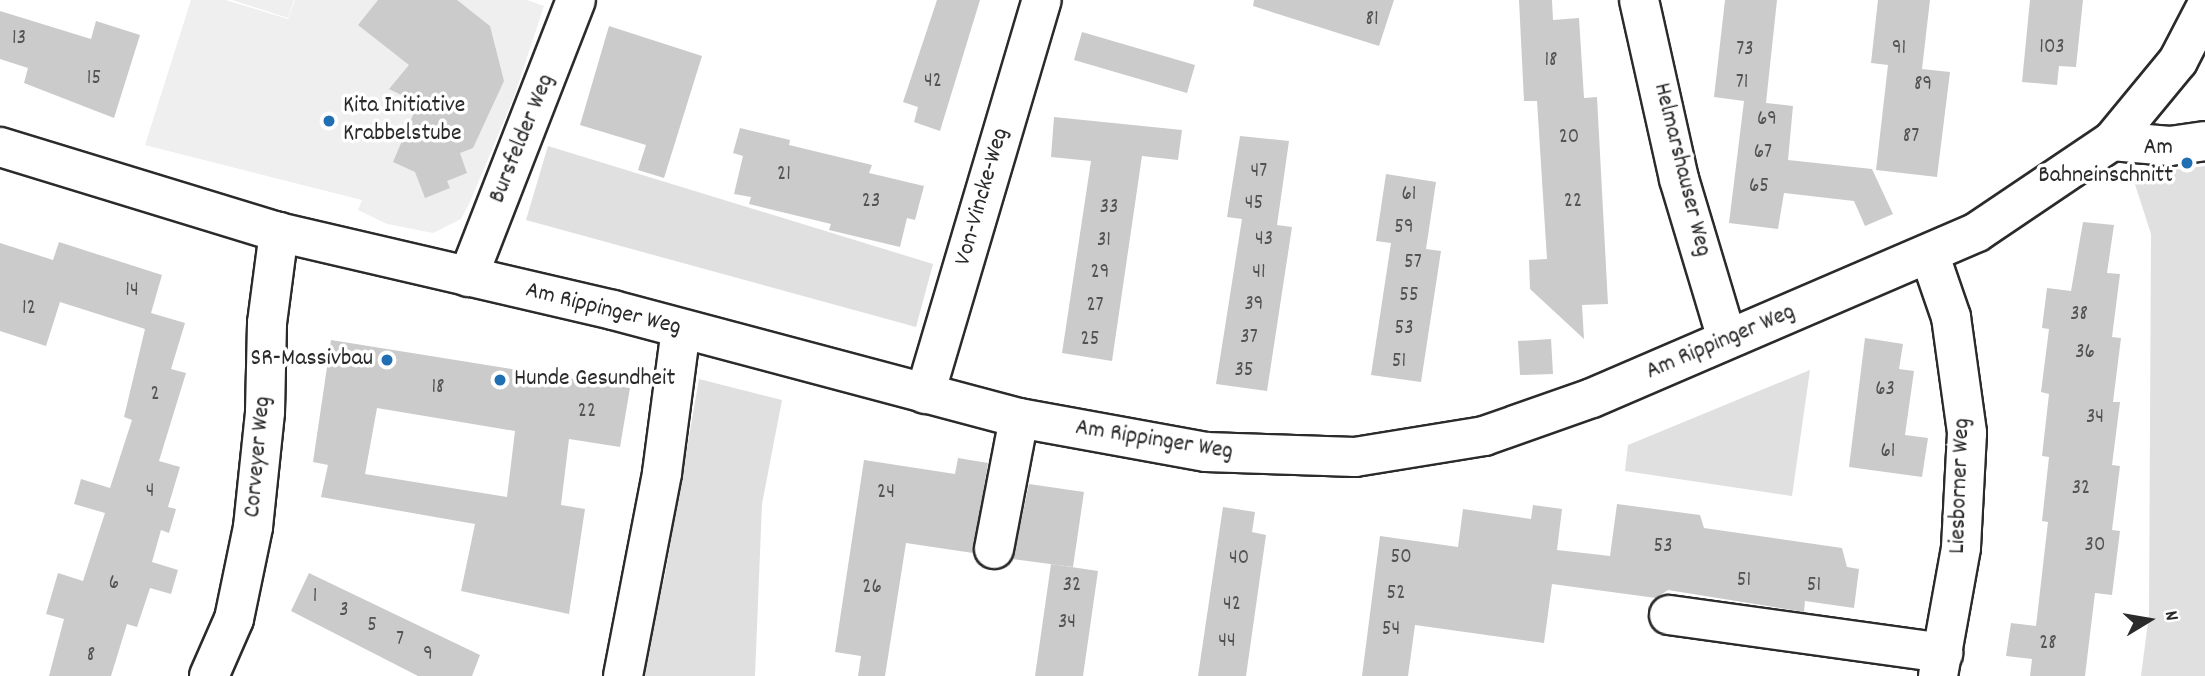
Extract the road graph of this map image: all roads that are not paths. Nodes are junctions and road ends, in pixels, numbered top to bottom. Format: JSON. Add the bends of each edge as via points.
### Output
{"nodes":[{"id":1,"x":576,"y":0,"type":"edge"},
{"id":2,"x":1042,"y":0,"type":"edge"},
{"id":3,"x":1639,"y":0,"type":"edge"},
{"id":4,"x":2202,"y":22,"type":"edge"},
{"id":5,"x":2112,"y":141,"type":"junction"},
{"id":6,"x":2205,"y":141,"type":"edge"},
{"id":7,"x":0,"y":147,"type":"edge"},
{"id":8,"x":279,"y":232,"type":"junction"},
{"id":9,"x":1930,"y":256,"type":"junction"},
{"id":10,"x":468,"y":277,"type":"junction"},
{"id":11,"x":681,"y":329,"type":"junction"},
{"id":12,"x":1727,"y":339,"type":"junction"},
{"id":13,"x":925,"y":394,"type":"junction"},
{"id":14,"x":1019,"y":418,"type":"junction"},
{"id":15,"x":994,"y":549,"type":"dead end"},
{"id":16,"x":1669,"y":615,"type":"dead end"},
{"id":17,"x":1940,"y":665,"type":"edge"},
{"id":18,"x":209,"y":676,"type":"edge"},
{"id":19,"x":622,"y":676,"type":"edge"}],
"edges":[{"from":1,"to":10,"type":"street","name":"Bursfelder Weg"},
{"from":2,"to":13,"type":"street","name":"Von-Vincke-Weg"},
{"from":3,"to":12,"type":"street","name":"Helmarshauser Weg","via":[[1679,179]]},
{"from":4,"to":5,"type":"street","name":"Am Rippinger Weg","via":[[2178,61]]},
{"from":5,"to":6,"type":"street","via":[[2161,146]]},
{"from":5,"to":9,"type":"street","name":"Am Rippinger Weg","via":[[1977,232]]},
{"from":7,"to":8,"type":"street","name":"Am Rippinger Weg"},
{"from":8,"to":10,"type":"street","name":"Am Rippinger Weg"},
{"from":8,"to":18,"type":"street","name":"Corveyer Weg","via":[[267,323],[265,412],[253,527],[234,619]]},
{"from":9,"to":12,"type":"street","name":"Am Rippinger Weg"},
{"from":9,"to":17,"type":"street","name":"Liesborner Weg","via":[[1951,317],[1967,433],[1961,548]]},
{"from":10,"to":11,"type":"street","name":"Am Rippinger Weg"},
{"from":11,"to":13,"type":"street","name":"Am Rippinger Weg"},
{"from":11,"to":19,"type":"street","via":[[662,473]]},
{"from":12,"to":14,"type":"street","name":"Am Rippinger Weg","via":[[1592,398],[1485,436],[1354,457],[1206,452]]},
{"from":13,"to":14,"type":"street","name":"Am Rippinger Weg"},
{"from":14,"to":15,"type":"street"},
{"from":16,"to":17,"type":"street"}]}
